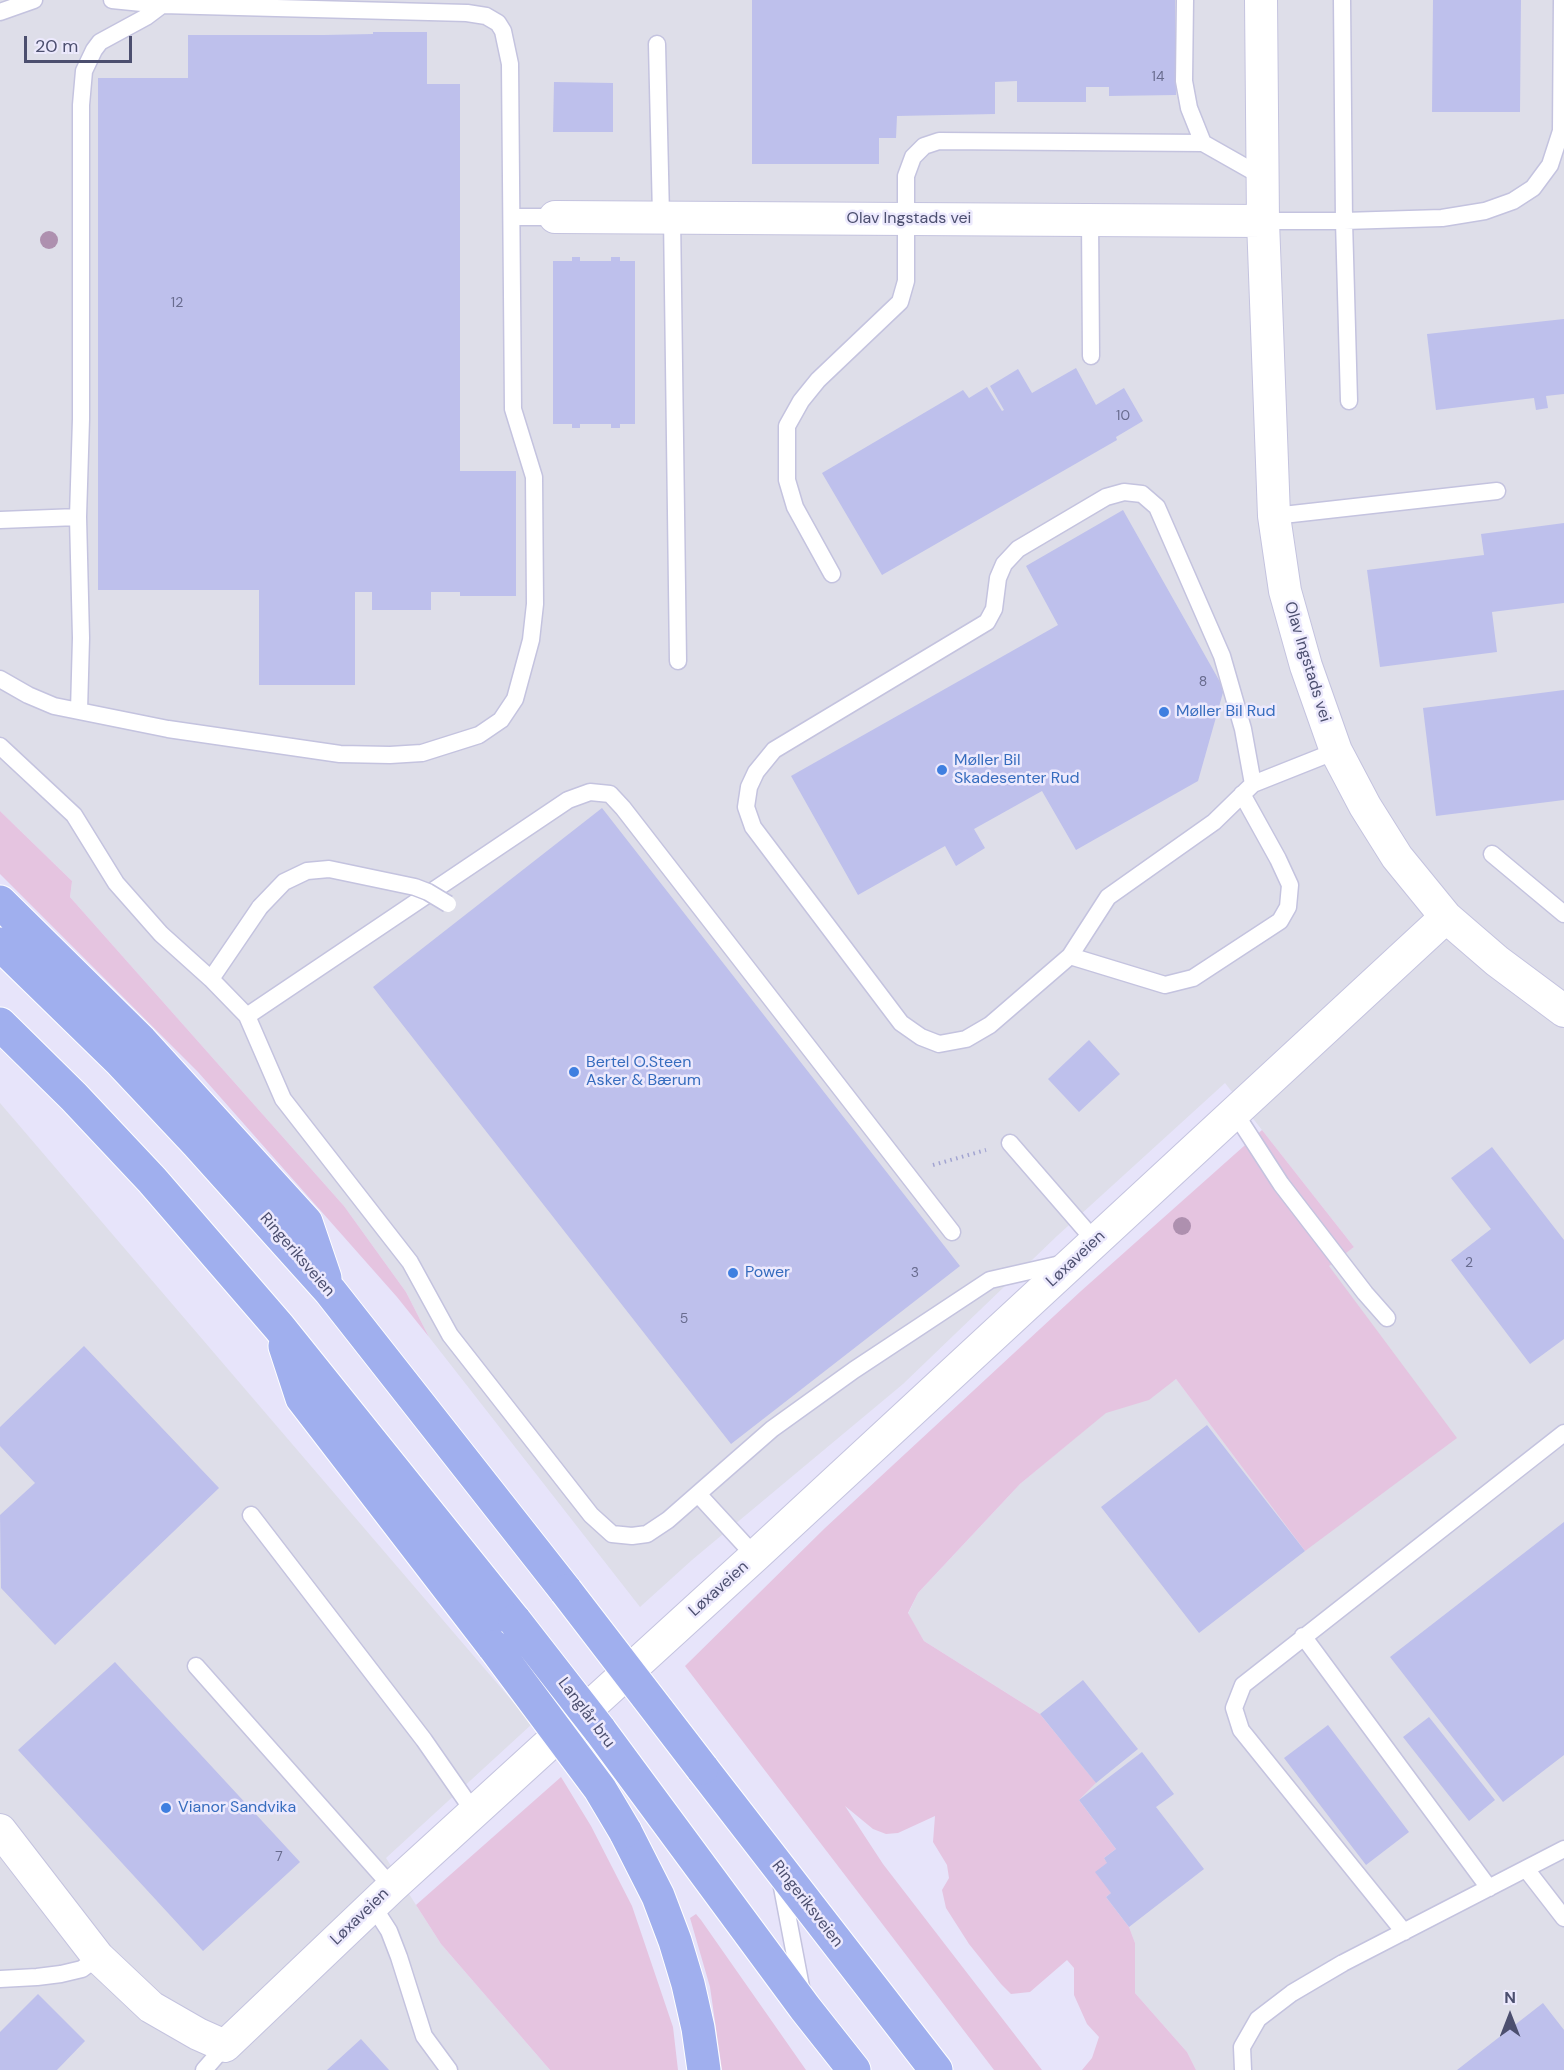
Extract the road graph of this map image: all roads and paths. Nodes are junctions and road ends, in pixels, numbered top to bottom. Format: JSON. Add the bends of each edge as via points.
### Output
{"nodes":[{"id":1,"x":34,"y":0,"type":"edge"},
{"id":2,"x":112,"y":0,"type":"edge"},
{"id":3,"x":1185,"y":0,"type":"edge"},
{"id":4,"x":1261,"y":0,"type":"edge"},
{"id":5,"x":1342,"y":0,"type":"edge"},
{"id":6,"x":1562,"y":0,"type":"edge"},
{"id":7,"x":162,"y":4,"type":"junction"},
{"id":8,"x":0,"y":12,"type":"edge"},
{"id":9,"x":657,"y":44,"type":"dead end"},
{"id":10,"x":1203,"y":143,"type":"junction"},
{"id":11,"x":1263,"y":177,"type":"junction"},
{"id":12,"x":667,"y":216,"type":"junction"},
{"id":13,"x":512,"y":217,"type":"junction"},
{"id":14,"x":555,"y":217,"type":"joint"},
{"id":15,"x":905,"y":219,"type":"junction"},
{"id":16,"x":1090,"y":219,"type":"junction"},
{"id":17,"x":1263,"y":221,"type":"junction"},
{"id":18,"x":1344,"y":221,"type":"junction"},
{"id":19,"x":1091,"y":356,"type":"dead end"},
{"id":20,"x":1349,"y":401,"type":"dead end"},
{"id":21,"x":1497,"y":491,"type":"dead end"},
{"id":22,"x":1274,"y":516,"type":"junction"},
{"id":23,"x":78,"y":517,"type":"junction"},
{"id":24,"x":0,"y":520,"type":"edge"},
{"id":25,"x":832,"y":574,"type":"dead end"},
{"id":26,"x":678,"y":660,"type":"dead end"},
{"id":27,"x":0,"y":679,"type":"edge"},
{"id":28,"x":79,"y":711,"type":"junction"},
{"id":29,"x":0,"y":746,"type":"edge"},
{"id":30,"x":1336,"y":751,"type":"junction"},
{"id":31,"x":1247,"y":789,"type":"junction"},
{"id":32,"x":1492,"y":854,"type":"dead end"},
{"id":33,"x":0,"y":902,"type":"edge"},
{"id":34,"x":448,"y":904,"type":"dead end"},
{"id":35,"x":1564,"y":914,"type":"edge"},
{"id":36,"x":1446,"y":917,"type":"junction"},
{"id":37,"x":0,"y":944,"type":"edge"},
{"id":38,"x":1070,"y":956,"type":"junction"},
{"id":39,"x":211,"y":979,"type":"junction"},
{"id":40,"x":1564,"y":1011,"type":"edge"},
{"id":41,"x":247,"y":1016,"type":"junction"},
{"id":42,"x":0,"y":1024,"type":"edge"},
{"id":43,"x":1235,"y":1113,"type":"junction"},
{"id":44,"x":1010,"y":1143,"type":"joint"},
{"id":45,"x":906,"y":1172,"type":"junction"},
{"id":46,"x":952,"y":1232,"type":"dead end"},
{"id":47,"x":1085,"y":1251,"type":"junction"},
{"id":48,"x":330,"y":1291,"type":"junction"},
{"id":49,"x":1387,"y":1318,"type":"dead end"},
{"id":50,"x":279,"y":1327,"type":"junction"},
{"id":51,"x":1564,"y":1433,"type":"edge"},
{"id":52,"x":699,"y":1494,"type":"junction"},
{"id":53,"x":251,"y":1515,"type":"dead end"},
{"id":54,"x":755,"y":1556,"type":"junction"},
{"id":55,"x":1303,"y":1636,"type":"junction"},
{"id":56,"x":196,"y":1666,"type":"dead end"},
{"id":57,"x":474,"y":1812,"type":"junction"},
{"id":58,"x":0,"y":1830,"type":"edge"},
{"id":59,"x":1564,"y":1849,"type":"edge"},
{"id":60,"x":778,"y":1866,"type":"junction"},
{"id":61,"x":1526,"y":1869,"type":"junction"},
{"id":62,"x":1490,"y":1888,"type":"junction"},
{"id":63,"x":382,"y":1896,"type":"junction"},
{"id":64,"x":1564,"y":1918,"type":"edge"},
{"id":65,"x":1404,"y":1932,"type":"junction"},
{"id":66,"x":98,"y":1957,"type":"junction"},
{"id":67,"x":0,"y":1979,"type":"edge"},
{"id":68,"x":806,"y":2008,"type":"junction"},
{"id":69,"x":225,"y":2046,"type":"junction"},
{"id":70,"x":204,"y":2070,"type":"edge"},
{"id":71,"x":448,"y":2070,"type":"edge"},
{"id":72,"x":704,"y":2070,"type":"edge"},
{"id":73,"x":854,"y":2070,"type":"edge"},
{"id":74,"x":936,"y":2070,"type":"edge"},
{"id":75,"x":1243,"y":2070,"type":"edge"}],
"edges":[{"from":1,"to":8,"type":"lane"},
{"from":2,"to":7,"type":"lane"},
{"from":3,"to":10,"type":"lane","via":[[1184,81],[1189,108]]},
{"from":4,"to":11,"type":"street","name":"Olav Ingstads vei"},
{"from":5,"to":18,"type":"lane"},
{"from":6,"to":18,"type":"lane","via":[[1561,131],[1550,165],[1533,188],[1513,201],[1485,211],[1442,218]]},
{"from":7,"to":13,"type":"lane","via":[[467,13],[494,19],[503,31],[510,64]]},
{"from":7,"to":23,"type":"lane","via":[[100,42],[84,71]]},
{"from":9,"to":12,"type":"lane"},
{"from":10,"to":11,"type":"lane"},
{"from":10,"to":15,"type":"lane","via":[[939,141],[924,146],[913,157],[906,176]]},
{"from":11,"to":17,"type":"street","name":"Olav Ingstads vei"},
{"from":12,"to":14,"type":"street","name":"Olav Ingstads vei"},
{"from":12,"to":15,"type":"street","name":"Olav Ingstads vei"},
{"from":12,"to":26,"type":"lane"},
{"from":13,"to":14,"type":"lane"},
{"from":13,"to":28,"type":"lane","via":[[513,409],[534,477],[535,604],[523,675],[515,699],[501,720],[479,735],[422,753],[340,754],[168,729]]},
{"from":15,"to":16,"type":"street","name":"Olav Ingstads vei"},
{"from":15,"to":25,"type":"lane","via":[[906,281],[900,302],[818,380],[787,426],[787,480],[795,507]]},
{"from":16,"to":17,"type":"street","name":"Olav Ingstads vei"},
{"from":16,"to":19,"type":"lane"},
{"from":17,"to":18,"type":"lane"},
{"from":17,"to":22,"type":"street","name":"Olav Ingstads vei"},
{"from":18,"to":20,"type":"lane"},
{"from":21,"to":22,"type":"lane"},
{"from":22,"to":30,"type":"street","name":"Olav Ingstads vei","via":[[1285,591]]},
{"from":23,"to":24,"type":"lane"},
{"from":23,"to":28,"type":"lane"},
{"from":27,"to":28,"type":"lane","via":[[28,695]]},
{"from":29,"to":39,"type":"lane","via":[[74,815],[116,883],[161,934]]},
{"from":30,"to":31,"type":"lane"},
{"from":30,"to":36,"type":"street","name":"Olav Ingstads vei","via":[[1397,857]]},
{"from":31,"to":38,"type":"lane","via":[[1214,822],[1108,897]]},
{"from":31,"to":38,"type":"lane","via":[[1290,885],[1288,907],[1280,921],[1192,978],[1165,985]]},
{"from":31,"to":38,"type":"lane","via":[[1243,729],[1222,656],[1157,507],[1143,494],[1124,492],[1106,497],[1018,549],[1004,564],[998,578],[994,609],[987,622],[774,750],[756,772],[748,787],[746,807],[753,827],[901,1023],[921,1037],[939,1044],[966,1039],[990,1025]]},
{"from":32,"to":35,"type":"lane"},
{"from":33,"to":48,"type":"highway","via":[[141,1041],[306,1222]]},
{"from":34,"to":39,"type":"lane","bridge":true,"via":[[416,887],[329,869],[307,871],[284,882],[260,907]]},
{"from":36,"to":40,"type":"street","name":"Olav Ingstads vei"},
{"from":36,"to":43,"type":"street","name":"Løxaveien"},
{"from":37,"to":48,"type":"highway","name":"Ringeriksveien","via":[[120,1061]]},
{"from":39,"to":41,"type":"lane"},
{"from":41,"to":45,"type":"lane","via":[[568,800],[590,792],[610,794]]},
{"from":41,"to":52,"type":"lane","via":[[283,1099],[410,1262],[450,1335],[591,1515],[612,1534],[647,1534]]},
{"from":42,"to":50,"type":"highway","via":[[152,1180]]},
{"from":43,"to":47,"type":"street","name":"Løxaveien"},
{"from":43,"to":49,"type":"lane","via":[[1281,1184]]},
{"from":44,"to":45,"type":"path"},
{"from":44,"to":47,"type":"lane"},
{"from":45,"to":46,"type":"lane"},
{"from":47,"to":52,"type":"lane","via":[[990,1280],[772,1429]]},
{"from":47,"to":54,"type":"street","name":"Løxaveien"},
{"from":48,"to":60,"type":"highway","name":"Ringeriksveien","bridge":true},
{"from":50,"to":68,"type":"highway","name":"Langlår bru","bridge":true,"via":[[599,1729]]},
{"from":50,"to":72,"type":"highway","bridge":true,"via":[[302,1398],[600,1789],[625,1831],[658,1896],[675,1941],[698,2028]]},
{"from":51,"to":55,"type":"lane"},
{"from":52,"to":54,"type":"lane"},
{"from":53,"to":57,"type":"lane","via":[[424,1740]]},
{"from":54,"to":57,"type":"street","name":"Løxaveien"},
{"from":55,"to":62,"type":"lane"},
{"from":55,"to":65,"type":"lane","via":[[1243,1685],[1234,1708],[1241,1730]]},
{"from":56,"to":63,"type":"lane"},
{"from":57,"to":63,"type":"street","name":"Løxaveien"},
{"from":58,"to":66,"type":"street"},
{"from":59,"to":61,"type":"lane"},
{"from":60,"to":68,"type":"lane"},
{"from":60,"to":74,"type":"highway","name":"Ringeriksveien"},
{"from":61,"to":62,"type":"lane"},
{"from":61,"to":64,"type":"lane"},
{"from":62,"to":65,"type":"lane"},
{"from":63,"to":69,"type":"street","name":"Løxaveien"},
{"from":63,"to":71,"type":"lane","via":[[389,1931],[424,2036]]},
{"from":65,"to":75,"type":"lane","via":[[1292,1993],[1258,2019],[1242,2047]]},
{"from":66,"to":67,"type":"lane","via":[[82,1969]]},
{"from":66,"to":69,"type":"street","via":[[151,2007]]},
{"from":68,"to":73,"type":"highway","name":"Langlår bru"},
{"from":69,"to":70,"type":"lane"}]}
